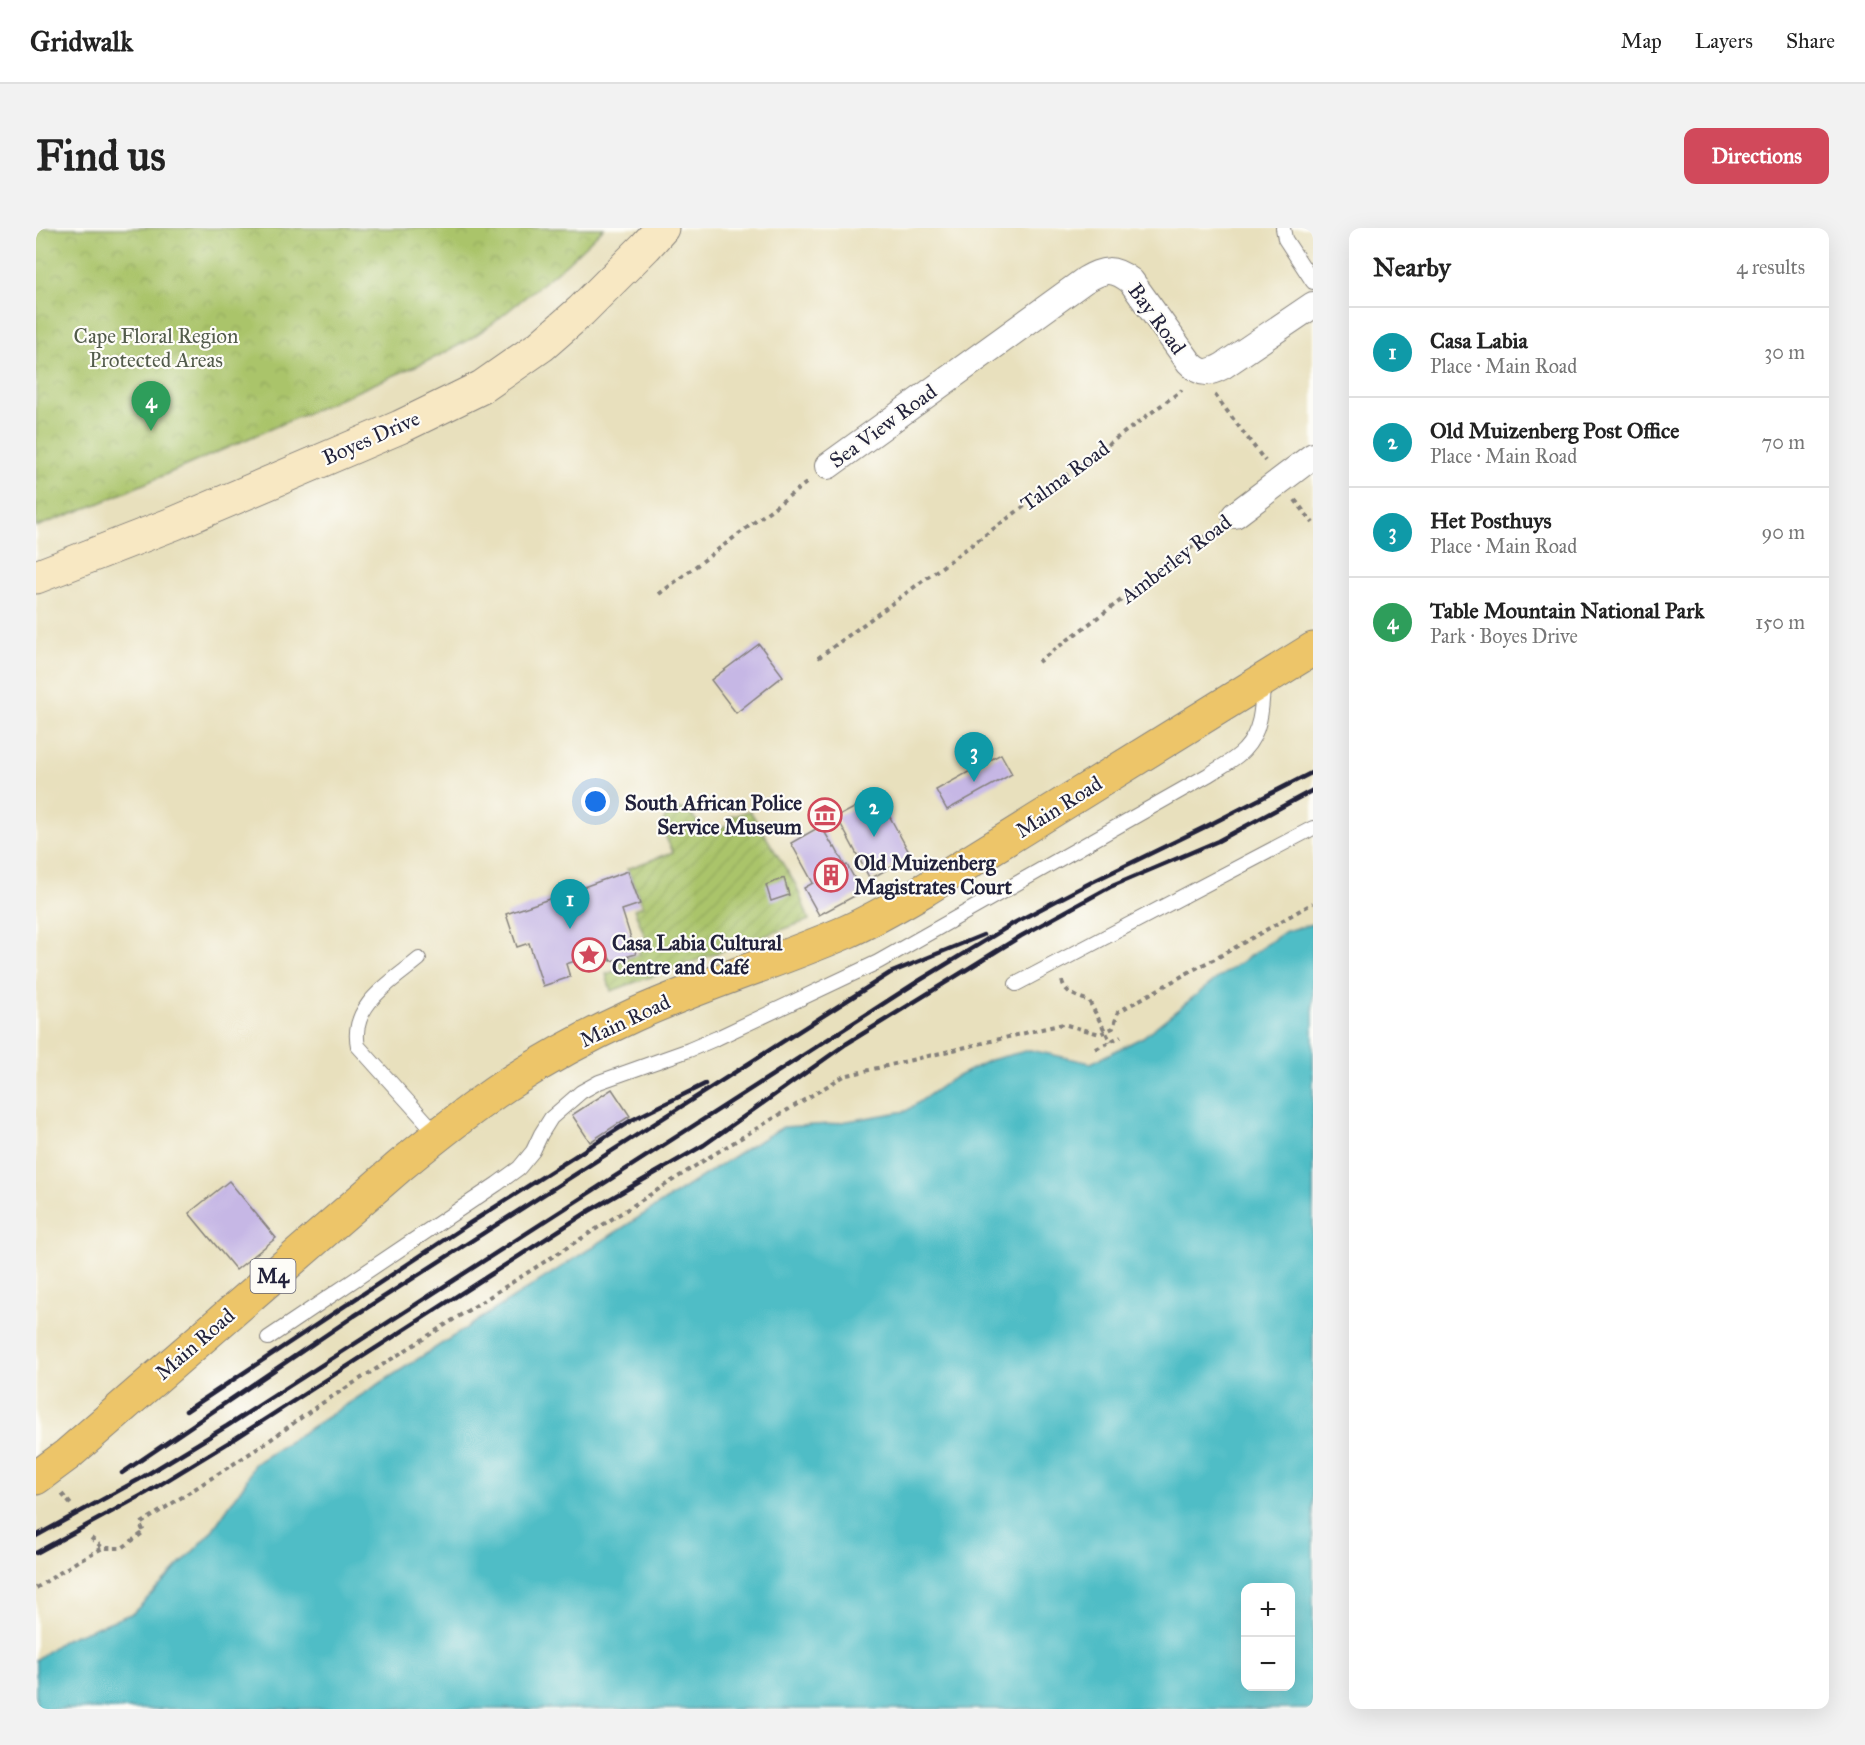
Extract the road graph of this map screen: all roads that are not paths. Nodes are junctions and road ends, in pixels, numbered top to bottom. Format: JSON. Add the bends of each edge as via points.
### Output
{"nodes":[{"id":1,"x":662,"y":228,"type":"edge"},
{"id":2,"x":1283,"y":228,"type":"edge"},
{"id":3,"x":1114,"y":271,"type":"joint"},
{"id":4,"x":1313,"y":282,"type":"edge"},
{"id":5,"x":1313,"y":305,"type":"edge"},
{"id":6,"x":1313,"y":456,"type":"edge"},
{"id":7,"x":828,"y":466,"type":"road end"},
{"id":8,"x":1235,"y":515,"type":"road end"},
{"id":9,"x":36,"y":577,"type":"edge"},
{"id":10,"x":1313,"y":649,"type":"edge"},
{"id":11,"x":1263,"y":680,"type":"junction"},
{"id":12,"x":1313,"y":828,"type":"edge"},
{"id":13,"x":419,"y":959,"type":"dead end"},
{"id":14,"x":1016,"y":984,"type":"dead end"},
{"id":15,"x":438,"y":1136,"type":"junction"},
{"id":16,"x":268,"y":1338,"type":"dead end"},
{"id":17,"x":42,"y":1468,"type":"edge"}],
"edges":[{"from":1,"to":9,"type":"main road","name":"Boyes Drive","via":[[581,311],[541,346],[482,387],[400,427],[186,519]]},
{"from":2,"to":4,"type":"lane","via":[[1285,240]]},
{"from":3,"to":5,"type":"street","name":"Bay Road","via":[[1140,290],[1203,378]]},
{"from":3,"to":7,"type":"street","name":"Sea View Road","via":[[1100,272],[1085,280]]},
{"from":6,"to":8,"type":"street","name":"Amberley Road"},
{"from":10,"to":11,"type":"main road","name":"Main Road","number":"M4"},
{"from":11,"to":15,"type":"main road","name":"Main Road","number":"M4","via":[[887,911],[600,1032],[546,1060]]},
{"from":11,"to":16,"type":"lane","via":[[1261,714],[1252,740],[1243,751],[1208,775],[878,962],[717,1038],[598,1082],[581,1092],[551,1118],[519,1168]]},
{"from":12,"to":14,"type":"lane"},
{"from":13,"to":15,"type":"lane","via":[[365,1006],[356,1036],[358,1046]]},
{"from":15,"to":17,"type":"main road","name":"Main Road","number":"M4"}]}
